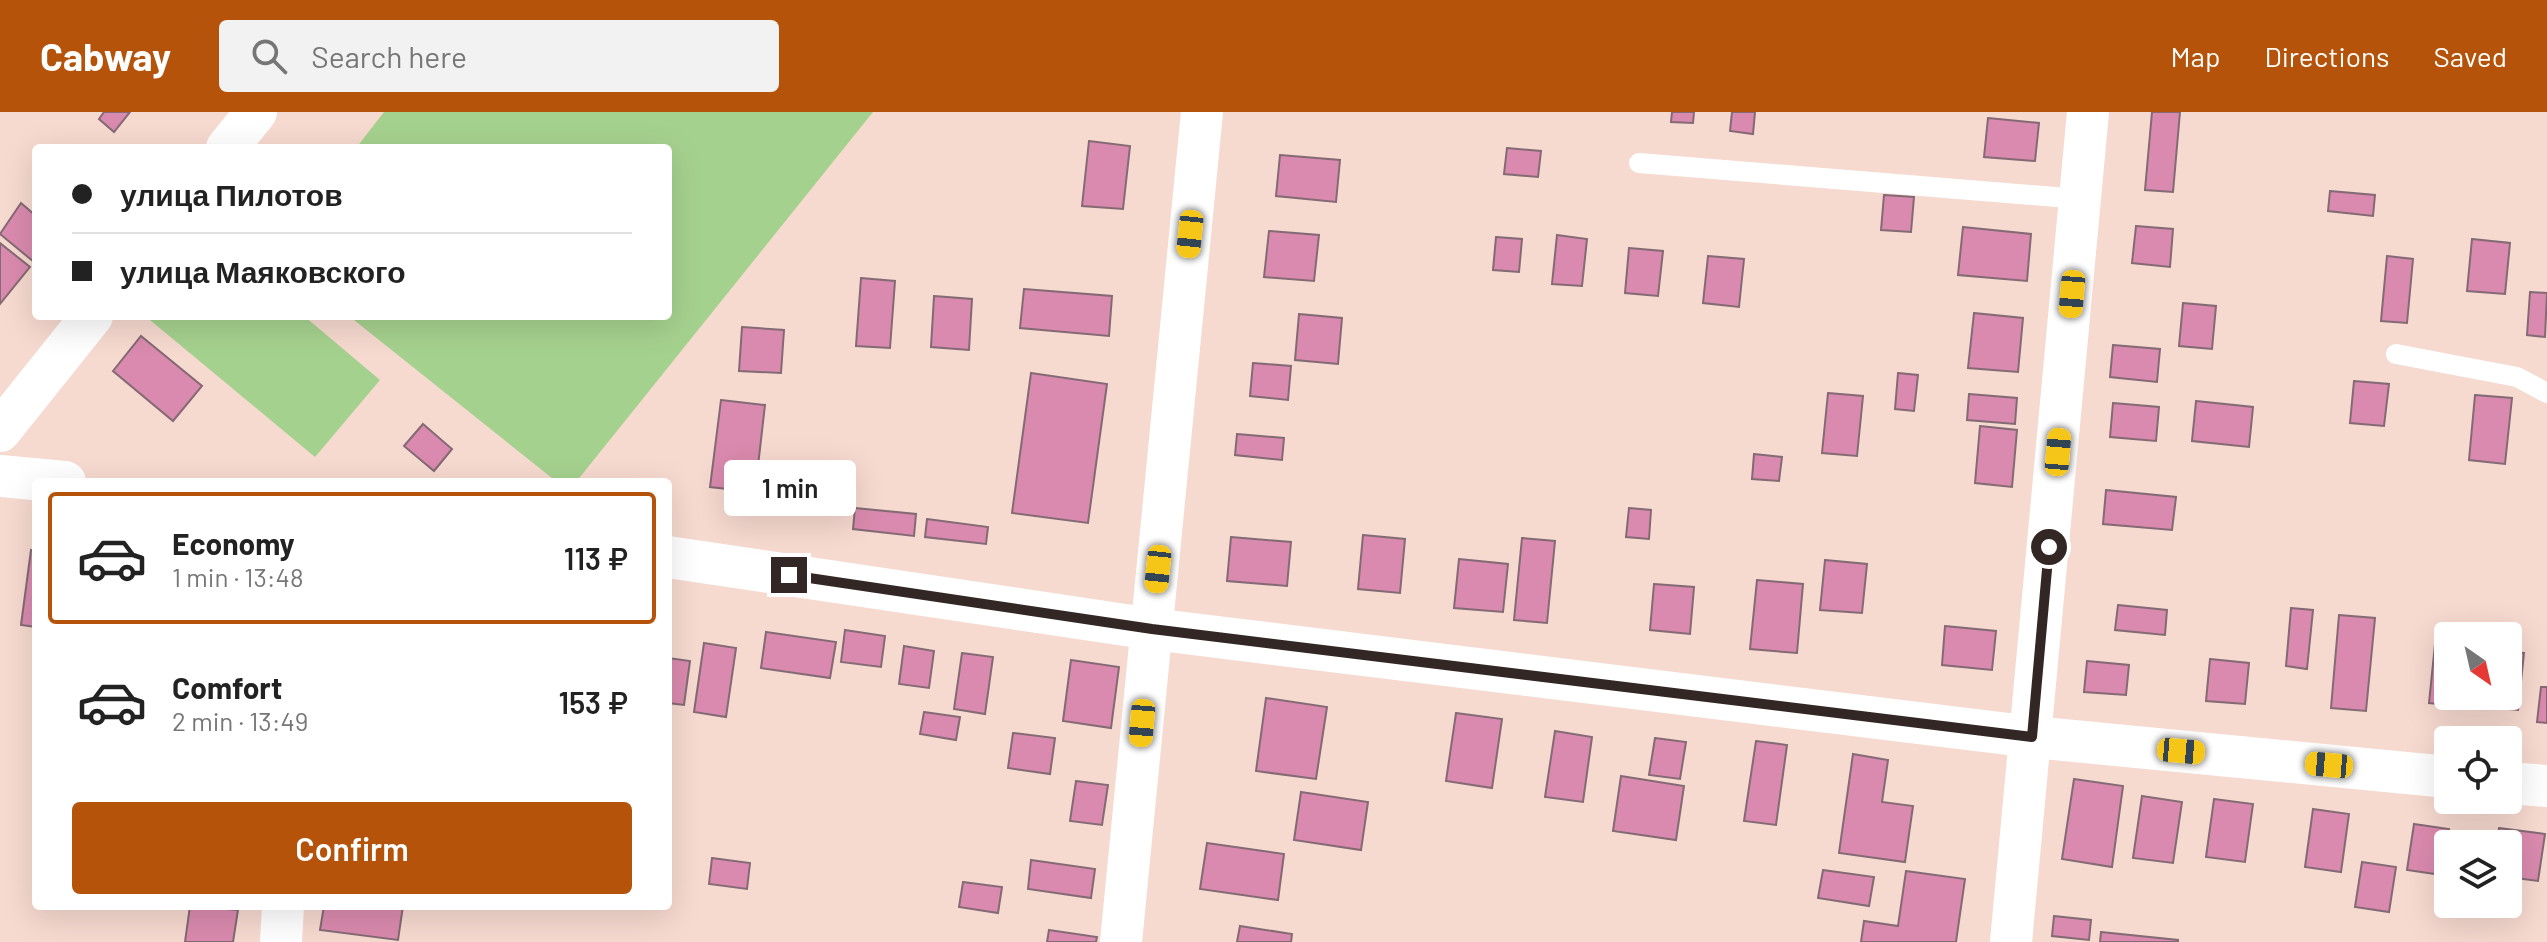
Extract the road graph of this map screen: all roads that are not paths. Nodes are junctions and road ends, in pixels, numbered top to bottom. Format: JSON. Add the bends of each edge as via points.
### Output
{"nodes":[{"id":1,"x":256,"y":112,"type":"edge"},
{"id":2,"x":1202,"y":112,"type":"edge"},
{"id":3,"x":2088,"y":112,"type":"edge"},
{"id":4,"x":230,"y":144,"type":"edge"},
{"id":5,"x":1639,"y":163,"type":"dead end"},
{"id":6,"x":2080,"y":199,"type":"junction"},
{"id":7,"x":89,"y":320,"type":"edge"},
{"id":8,"x":2396,"y":354,"type":"dead end"},
{"id":9,"x":2547,"y":393,"type":"edge"},
{"id":10,"x":0,"y":431,"type":"edge"},
{"id":11,"x":0,"y":476,"type":"edge"},
{"id":12,"x":32,"y":479,"type":"edge"},
{"id":13,"x":672,"y":558,"type":"edge"},
{"id":14,"x":1152,"y":629,"type":"junction"},
{"id":15,"x":2032,"y":737,"type":"junction"},
{"id":16,"x":2434,"y":776,"type":"edge"},
{"id":17,"x":2522,"y":784,"type":"edge"},
{"id":18,"x":2547,"y":786,"type":"edge"},
{"id":19,"x":283,"y":910,"type":"edge"},
{"id":20,"x":281,"y":942,"type":"edge"},
{"id":21,"x":1121,"y":942,"type":"edge"},
{"id":22,"x":2011,"y":942,"type":"edge"}],
"edges":[{"from":1,"to":4,"type":"street"},
{"from":2,"to":14,"type":"street"},
{"from":3,"to":6,"type":"street"},
{"from":5,"to":6,"type":"lane"},
{"from":6,"to":15,"type":"street"},
{"from":7,"to":10,"type":"street"},
{"from":8,"to":9,"type":"lane","via":[[2517,377]]},
{"from":11,"to":12,"type":"street"},
{"from":13,"to":14,"type":"street"},
{"from":14,"to":15,"type":"street"},
{"from":14,"to":21,"type":"street"},
{"from":15,"to":16,"type":"street"},
{"from":15,"to":22,"type":"street"},
{"from":17,"to":18,"type":"street"},
{"from":19,"to":20,"type":"street"}]}
